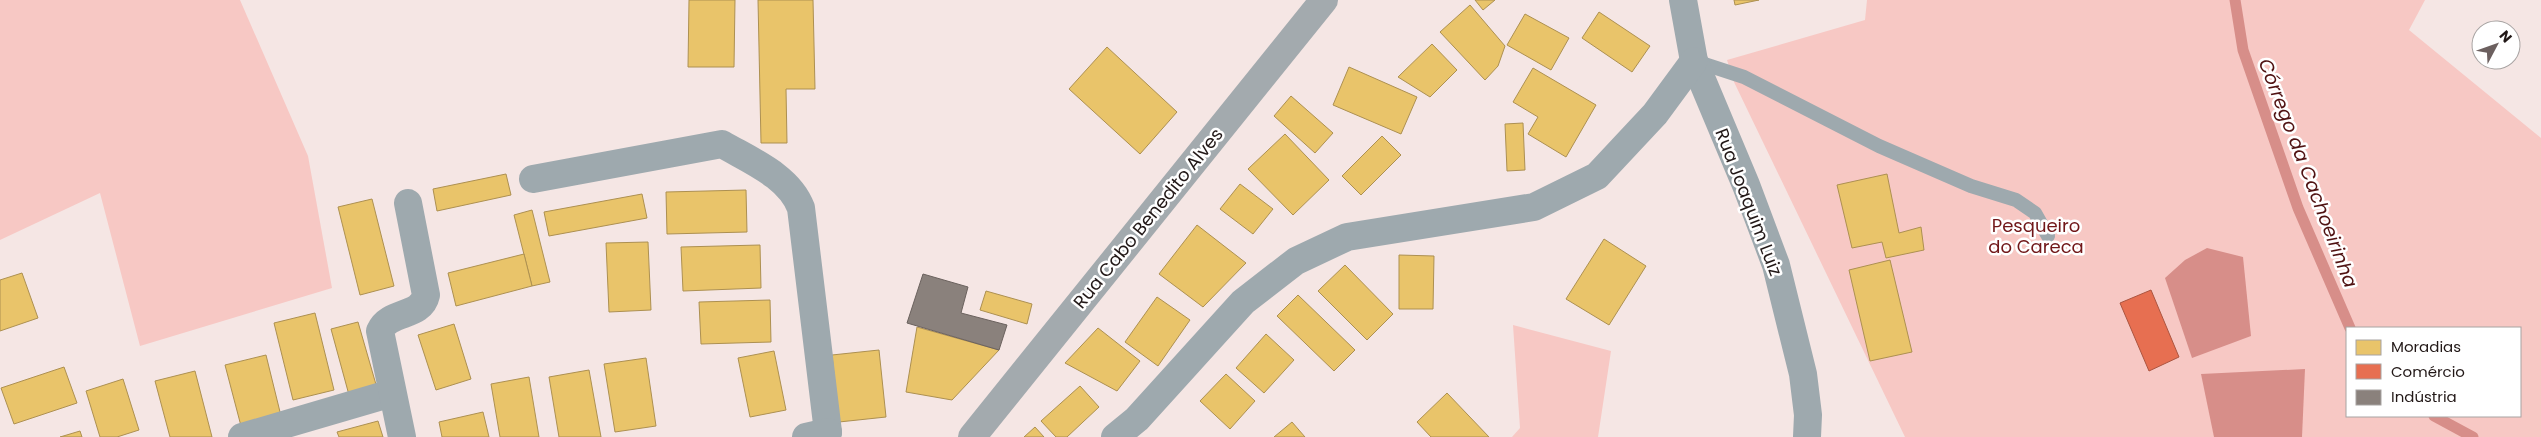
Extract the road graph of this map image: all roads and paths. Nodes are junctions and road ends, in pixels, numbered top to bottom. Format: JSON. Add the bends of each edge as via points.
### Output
{"nodes":[{"id":1,"x":1324,"y":0,"type":"edge"},
{"id":2,"x":1683,"y":0,"type":"edge"},
{"id":3,"x":1694,"y":61,"type":"junction"},
{"id":4,"x":533,"y":179,"type":"dead end"},
{"id":5,"x":408,"y":203,"type":"dead end"},
{"id":6,"x":2048,"y":236,"type":"dead end"},
{"id":7,"x":392,"y":393,"type":"junction"},
{"id":8,"x":823,"y":435,"type":"edge"},
{"id":9,"x":242,"y":437,"type":"edge"},
{"id":10,"x":402,"y":437,"type":"edge"},
{"id":11,"x":972,"y":437,"type":"edge"},
{"id":12,"x":1115,"y":437,"type":"edge"},
{"id":13,"x":1807,"y":437,"type":"edge"}],
"edges":[{"from":1,"to":11,"type":"main road","name":"Rua Cabo Benedito Alves"},
{"from":2,"to":3,"type":"street","name":"Rua Joaquim Luiz"},
{"from":3,"to":6,"type":"lane","via":[[1744,77],[1880,146],[1971,186],[2026,205],[2035,213]]},
{"from":3,"to":12,"type":"street","via":[[1655,114],[1597,176],[1534,208],[1347,237],[1296,261],[1243,302],[1137,419]]},
{"from":3,"to":13,"type":"street","name":"Rua Joaquim Luiz","via":[[1776,265],[1803,374]]},
{"from":4,"to":8,"type":"street","via":[[722,144],[782,180],[796,194],[801,208]]},
{"from":5,"to":7,"type":"street","via":[[426,295],[418,308],[388,320],[380,331]]},
{"from":7,"to":9,"type":"street"},
{"from":7,"to":10,"type":"street"}]}
